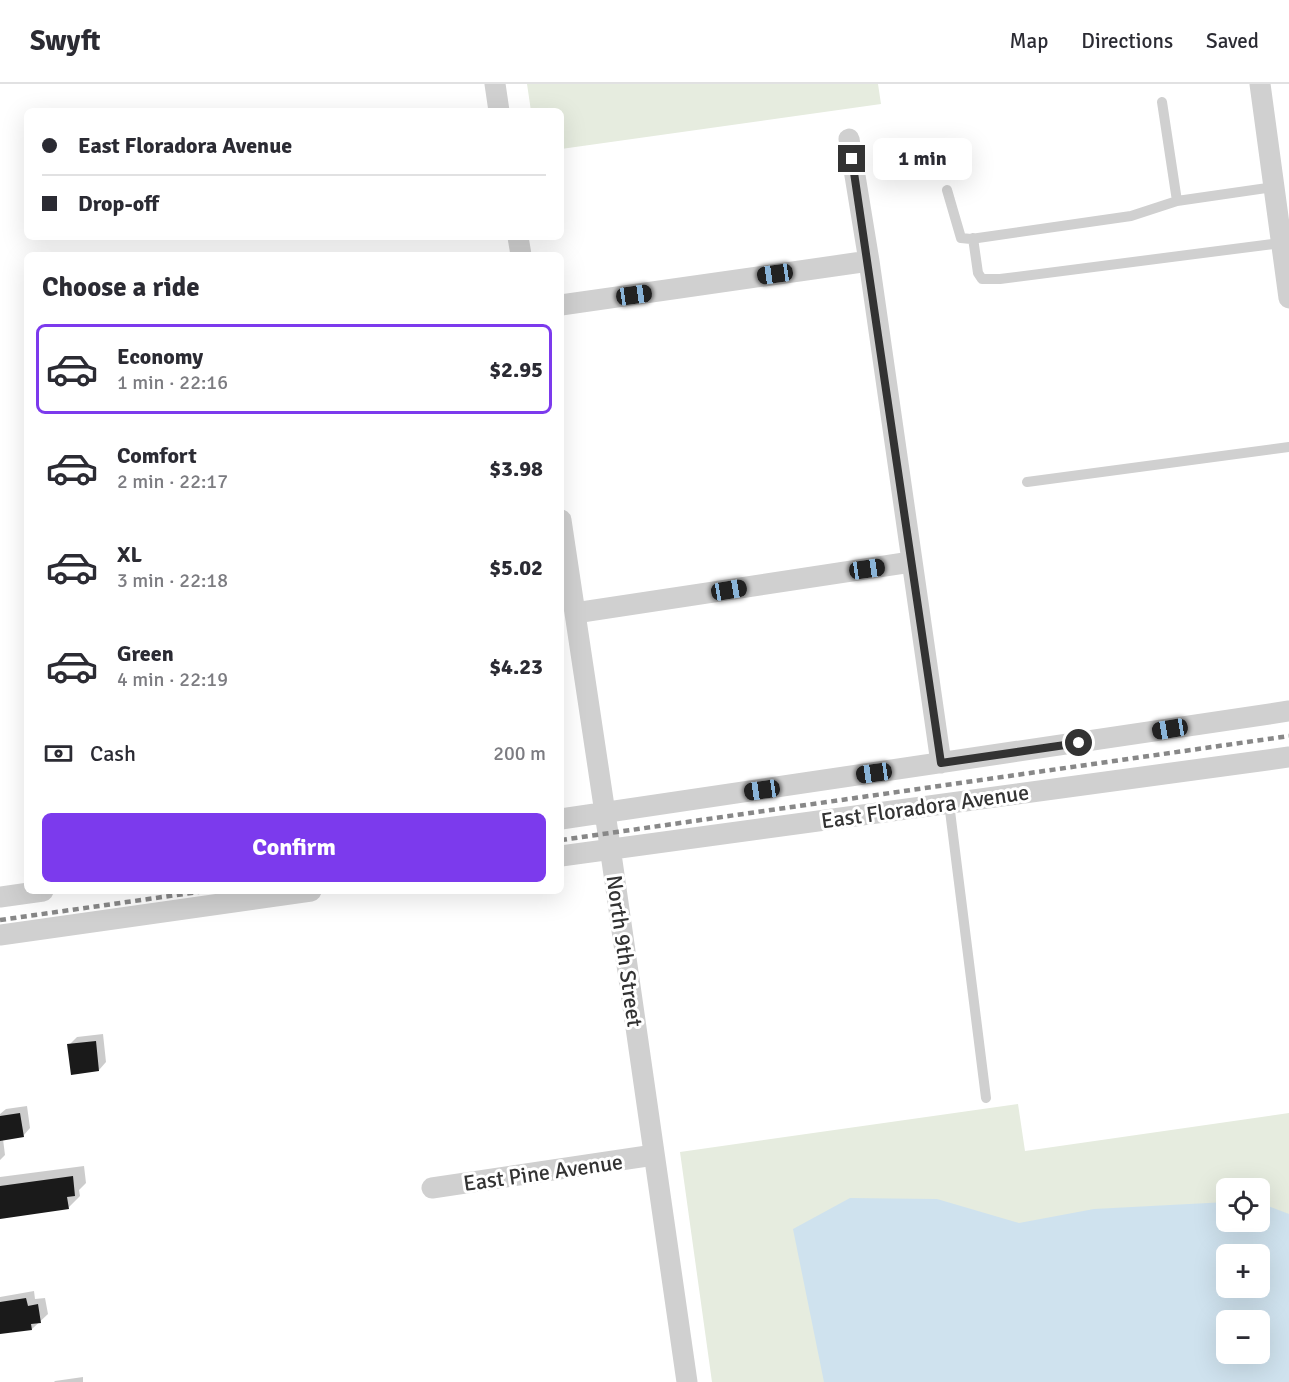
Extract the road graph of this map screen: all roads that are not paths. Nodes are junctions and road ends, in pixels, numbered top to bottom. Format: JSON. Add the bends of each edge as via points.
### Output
{"nodes":[{"id":1,"x":495,"y":84,"type":"edge"},
{"id":2,"x":1260,"y":84,"type":"edge"},
{"id":3,"x":1162,"y":102,"type":"dead end"},
{"id":4,"x":499,"y":108,"type":"edge"},
{"id":5,"x":849,"y":139,"type":"dead end"},
{"id":6,"x":1274,"y":187,"type":"junction"},
{"id":7,"x":947,"y":190,"type":"dead end"},
{"id":8,"x":1177,"y":201,"type":"junction"},
{"id":9,"x":973,"y":238,"type":"junction"},
{"id":10,"x":1281,"y":243,"type":"junction"},
{"id":11,"x":869,"y":261,"type":"junction"},
{"id":12,"x":1289,"y":298,"type":"edge"},
{"id":13,"x":564,"y":305,"type":"edge"},
{"id":14,"x":1289,"y":447,"type":"edge"},
{"id":15,"x":1027,"y":482,"type":"dead end"},
{"id":16,"x":564,"y":540,"type":"edge"},
{"id":17,"x":911,"y":562,"type":"junction"},
{"id":18,"x":575,"y":614,"type":"junction"},
{"id":19,"x":1289,"y":711,"type":"edge"},
{"id":20,"x":1289,"y":757,"type":"edge"},
{"id":21,"x":941,"y":763,"type":"junction"},
{"id":22,"x":950,"y":803,"type":"junction"},
{"id":23,"x":605,"y":813,"type":"junction"},
{"id":24,"x":564,"y":819,"type":"edge"},
{"id":25,"x":611,"y":849,"type":"junction"},
{"id":26,"x":564,"y":856,"type":"edge"},
{"id":27,"x":24,"y":894,"type":"edge"},
{"id":28,"x":289,"y":894,"type":"edge"},
{"id":29,"x":0,"y":897,"type":"edge"},
{"id":30,"x":0,"y":934,"type":"edge"},
{"id":31,"x":986,"y":1098,"type":"dead end"},
{"id":32,"x":654,"y":1155,"type":"junction"},
{"id":33,"x":432,"y":1188,"type":"dead end"},
{"id":34,"x":687,"y":1382,"type":"edge"}],
"edges":[{"from":1,"to":4,"type":"street"},
{"from":2,"to":6,"type":"street"},
{"from":3,"to":8,"type":"lane"},
{"from":5,"to":11,"type":"street"},
{"from":6,"to":8,"type":"lane"},
{"from":6,"to":10,"type":"street"},
{"from":7,"to":9,"type":"lane","via":[[961,238]]},
{"from":8,"to":9,"type":"lane","via":[[1131,216]]},
{"from":9,"to":10,"type":"lane","via":[[981,279]]},
{"from":10,"to":12,"type":"street"},
{"from":11,"to":13,"type":"street"},
{"from":11,"to":17,"type":"street"},
{"from":14,"to":15,"type":"lane"},
{"from":16,"to":18,"type":"street","name":"North 9th Street"},
{"from":17,"to":18,"type":"street"},
{"from":17,"to":21,"type":"street"},
{"from":18,"to":23,"type":"street","name":"North 9th Street"},
{"from":19,"to":21,"type":"street","name":"East Floradora Avenue"},
{"from":20,"to":22,"type":"street","name":"East Floradora Avenue"},
{"from":21,"to":23,"type":"street","name":"East Floradora Avenue"},
{"from":22,"to":25,"type":"street","name":"East Floradora Avenue"},
{"from":22,"to":31,"type":"lane"},
{"from":23,"to":24,"type":"street","name":"East Floradora Avenue"},
{"from":23,"to":25,"type":"street","name":"North 9th Street"},
{"from":25,"to":26,"type":"street","name":"East Floradora Avenue"},
{"from":25,"to":32,"type":"street","name":"North 9th Street"},
{"from":27,"to":29,"type":"street"},
{"from":28,"to":30,"type":"street"},
{"from":32,"to":33,"type":"street","name":"East Pine Avenue"},
{"from":32,"to":34,"type":"street","name":"North 9th Street"}]}
